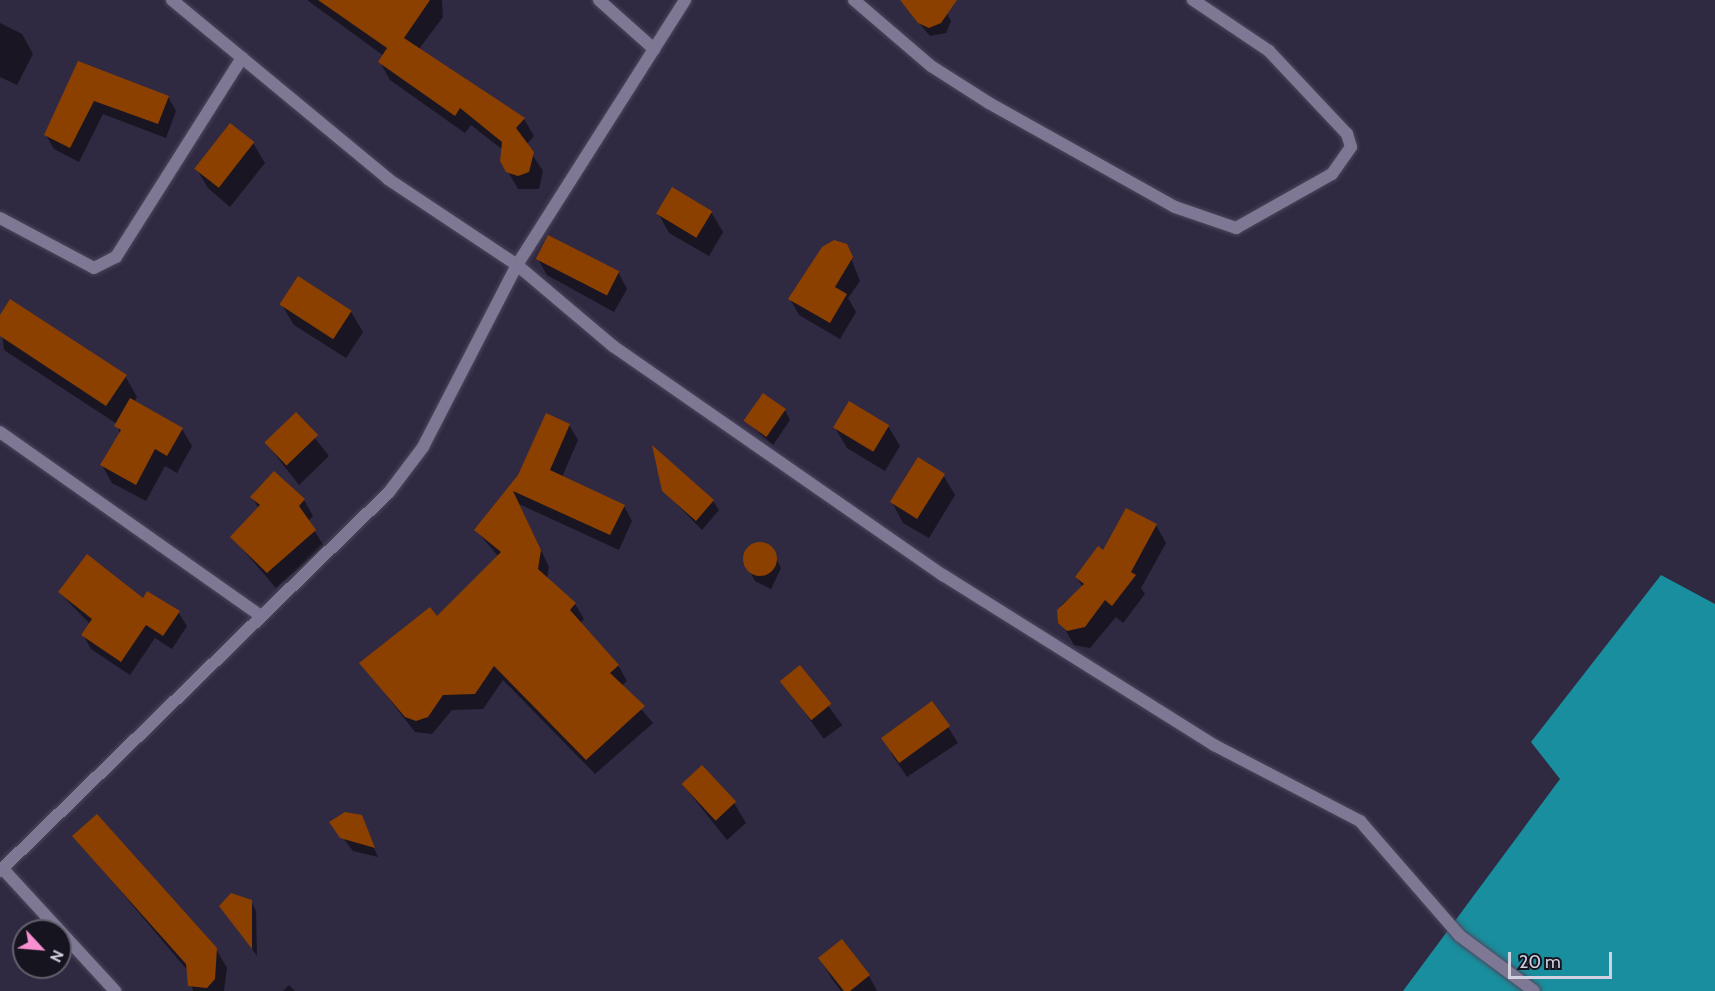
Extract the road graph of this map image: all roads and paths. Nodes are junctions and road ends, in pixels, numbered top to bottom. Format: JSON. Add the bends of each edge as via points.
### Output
{"nodes":[{"id":1,"x":172,"y":0,"type":"edge"},
{"id":2,"x":599,"y":0,"type":"edge"},
{"id":3,"x":685,"y":0,"type":"edge"},
{"id":4,"x":854,"y":0,"type":"edge"},
{"id":5,"x":1193,"y":0,"type":"edge"},
{"id":6,"x":654,"y":49,"type":"junction"},
{"id":7,"x":242,"y":58,"type":"junction"},
{"id":8,"x":0,"y":218,"type":"edge"},
{"id":9,"x":517,"y":266,"type":"junction"},
{"id":10,"x":0,"y":432,"type":"edge"},
{"id":11,"x":259,"y":615,"type":"junction"},
{"id":12,"x":1,"y":870,"type":"edge"},
{"id":13,"x":115,"y":991,"type":"edge"},
{"id":14,"x":1534,"y":991,"type":"edge"}],
"edges":[{"from":1,"to":7,"type":"street"},
{"from":2,"to":6,"type":"street"},
{"from":3,"to":6,"type":"street"},
{"from":4,"to":5,"type":"street","via":[[931,66],[989,104],[1175,207],[1236,228],[1332,174],[1351,147],[1347,134],[1269,51]]},
{"from":6,"to":9,"type":"street"},
{"from":7,"to":8,"type":"street","via":[[116,257],[94,268]]},
{"from":7,"to":9,"type":"street","via":[[388,180]]},
{"from":9,"to":11,"type":"street","via":[[423,447],[388,492]]},
{"from":9,"to":14,"type":"street","via":[[613,346],[943,575],[1214,745],[1360,821],[1460,936]]},
{"from":10,"to":11,"type":"street"},
{"from":11,"to":12,"type":"street"},
{"from":12,"to":13,"type":"street"}]}
